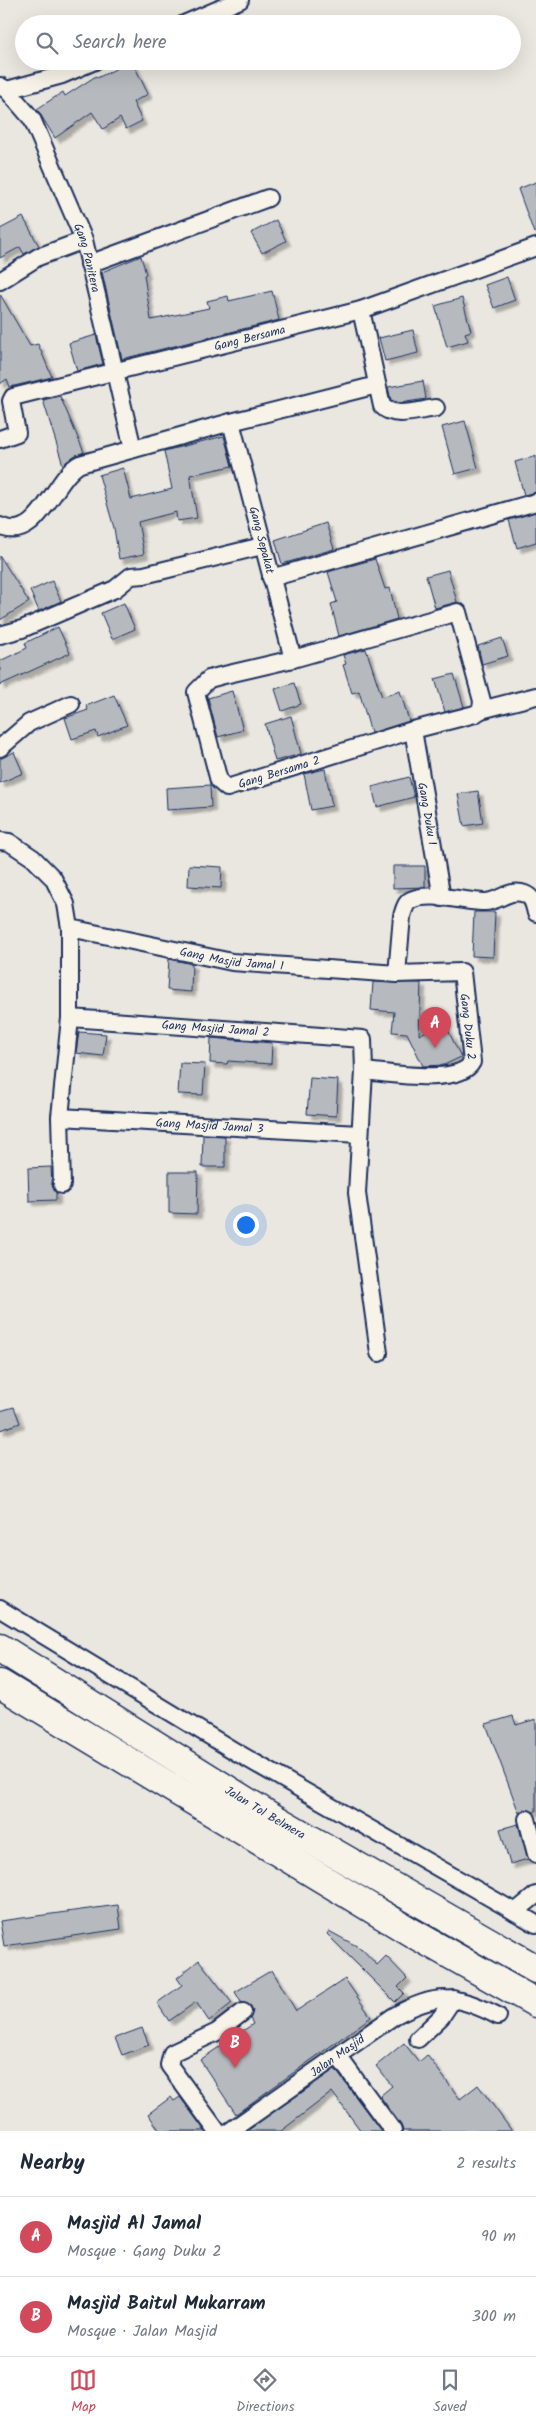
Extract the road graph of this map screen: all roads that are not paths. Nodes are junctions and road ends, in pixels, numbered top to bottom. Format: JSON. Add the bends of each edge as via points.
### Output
{"nodes":[{"id":1,"x":240,"y":0,"type":"edge"},
{"id":2,"x":205,"y":15,"type":"edge"},
{"id":3,"x":74,"y":70,"type":"edge"},
{"id":4,"x":4,"y":88,"type":"edge"},
{"id":5,"x":268,"y":198,"type":"dead end"},
{"id":6,"x":84,"y":240,"type":"junction"},
{"id":7,"x":536,"y":247,"type":"edge"},
{"id":8,"x":89,"y":264,"type":"junction"},
{"id":9,"x":0,"y":281,"type":"edge"},
{"id":10,"x":361,"y":310,"type":"junction"},
{"id":11,"x":116,"y":372,"type":"junction"},
{"id":12,"x":377,"y":385,"type":"junction"},
{"id":13,"x":436,"y":408,"type":"dead end"},
{"id":14,"x":231,"y":422,"type":"junction"},
{"id":15,"x":0,"y":439,"type":"edge"},
{"id":16,"x":133,"y":449,"type":"junction"},
{"id":17,"x":536,"y":502,"type":"edge"},
{"id":18,"x":0,"y":526,"type":"edge"},
{"id":19,"x":262,"y":546,"type":"junction"},
{"id":20,"x":271,"y":578,"type":"junction"},
{"id":21,"x":0,"y":635,"type":"edge"},
{"id":22,"x":293,"y":659,"type":"junction"},
{"id":23,"x":536,"y":696,"type":"edge"},
{"id":24,"x":71,"y":704,"type":"dead end"},
{"id":25,"x":481,"y":710,"type":"junction"},
{"id":26,"x":413,"y":730,"type":"junction"},
{"id":27,"x":0,"y":748,"type":"edge"},
{"id":28,"x":0,"y":841,"type":"edge"},
{"id":29,"x":442,"y":898,"type":"junction"},
{"id":30,"x":536,"y":913,"type":"edge"},
{"id":31,"x":70,"y":928,"type":"junction"},
{"id":32,"x":397,"y":974,"type":"junction"},
{"id":33,"x":70,"y":1018,"type":"junction"},
{"id":34,"x":364,"y":1071,"type":"junction"},
{"id":35,"x":60,"y":1117,"type":"junction"},
{"id":36,"x":359,"y":1134,"type":"junction"},
{"id":37,"x":62,"y":1185,"type":"dead end"},
{"id":38,"x":379,"y":1354,"type":"dead end"},
{"id":39,"x":0,"y":1609,"type":"edge"},
{"id":40,"x":0,"y":1648,"type":"edge"},
{"id":41,"x":0,"y":1684,"type":"edge"},
{"id":42,"x":528,"y":1819,"type":"dead end"},
{"id":43,"x":536,"y":1854,"type":"edge"},
{"id":44,"x":536,"y":1896,"type":"edge"},
{"id":45,"x":514,"y":1912,"type":"junction"},
{"id":46,"x":536,"y":1924,"type":"edge"},
{"id":47,"x":536,"y":1969,"type":"edge"},
{"id":48,"x":454,"y":1998,"type":"junction"},
{"id":49,"x":536,"y":2003,"type":"edge"},
{"id":50,"x":243,"y":2012,"type":"dead end"},
{"id":51,"x":498,"y":2016,"type":"dead end"},
{"id":52,"x":418,"y":2039,"type":"dead end"},
{"id":53,"x":338,"y":2056,"type":"junction"},
{"id":54,"x":218,"y":2131,"type":"edge"},
{"id":55,"x":230,"y":2131,"type":"edge"},
{"id":56,"x":393,"y":2131,"type":"edge"}],
"edges":[{"from":1,"to":2,"type":"street"},
{"from":3,"to":4,"type":"street"},
{"from":4,"to":6,"type":"street","name":"Gang Panitera","via":[[32,119]]},
{"from":5,"to":8,"type":"street"},
{"from":6,"to":8,"type":"street","name":"Gang Panitera"},
{"from":6,"to":9,"type":"street","via":[[38,257]]},
{"from":7,"to":10,"type":"street","name":"Gang Bersama"},
{"from":8,"to":11,"type":"street","name":"Gang Panitera"},
{"from":10,"to":11,"type":"street","name":"Gang Bersama"},
{"from":10,"to":12,"type":"street"},
{"from":11,"to":15,"type":"street","name":"Gang Bersama","via":[[13,397],[17,433]]},
{"from":11,"to":16,"type":"street","name":"Gang Panitera"},
{"from":12,"to":13,"type":"street","via":[[386,411]]},
{"from":12,"to":14,"type":"street"},
{"from":14,"to":16,"type":"street"},
{"from":14,"to":19,"type":"street","name":"Gang Sepakat"},
{"from":16,"to":18,"type":"street","via":[[74,467],[28,525],[15,529]]},
{"from":17,"to":20,"type":"street"},
{"from":19,"to":20,"type":"street","name":"Gang Sepakat"},
{"from":19,"to":21,"type":"street","via":[[131,576],[116,589],[15,632]]},
{"from":20,"to":22,"type":"street","name":"Gang Sepakat"},
{"from":22,"to":25,"type":"street","name":"Gang Bersama 2","via":[[458,612],[482,701]]},
{"from":22,"to":26,"type":"street","name":"Gang Bersama 2","via":[[209,679],[196,692],[219,781],[227,788]]},
{"from":23,"to":25,"type":"street"},
{"from":24,"to":27,"type":"street","via":[[29,723]]},
{"from":25,"to":26,"type":"street","name":"Gang Bersama 2"},
{"from":26,"to":29,"type":"street","name":"Gang Duku 1"},
{"from":28,"to":31,"type":"street","via":[[9,842],[33,858],[53,878],[66,904]]},
{"from":29,"to":30,"type":"street","via":[[487,902],[518,892],[533,900]]},
{"from":29,"to":32,"type":"street","via":[[411,900],[404,908]]},
{"from":31,"to":32,"type":"street","name":"Gang Masjid Jamal 1","via":[[232,962]]},
{"from":31,"to":33,"type":"street"},
{"from":32,"to":34,"type":"street","name":"Gang Duku 2","via":[[462,972],[472,1062],[467,1070],[450,1076]]},
{"from":33,"to":34,"type":"street","name":"Gang Masjid Jamal 2","via":[[363,1039]]},
{"from":33,"to":35,"type":"street"},
{"from":34,"to":36,"type":"street"},
{"from":35,"to":36,"type":"street","name":"Gang Masjid Jamal 3"},
{"from":35,"to":37,"type":"street"},
{"from":36,"to":38,"type":"street","via":[[356,1193]]},
{"from":39,"to":45,"type":"street","via":[[236,1752]]},
{"from":40,"to":47,"type":"highway","name":"Jalan Tol Belmera","via":[[268,1815]]},
{"from":41,"to":49,"type":"highway","via":[[414,1934]]},
{"from":42,"to":43,"type":"street"},
{"from":44,"to":45,"type":"street"},
{"from":45,"to":46,"type":"street"},
{"from":48,"to":51,"type":"street"},
{"from":48,"to":52,"type":"street","via":[[442,2016]]},
{"from":48,"to":53,"type":"street","name":"Jalan Masjid","via":[[418,2003]]},
{"from":50,"to":54,"type":"street","via":[[217,2032],[172,2053],[169,2065]]},
{"from":53,"to":55,"type":"street","name":"Jalan Masjid"},
{"from":53,"to":56,"type":"street"}]}
